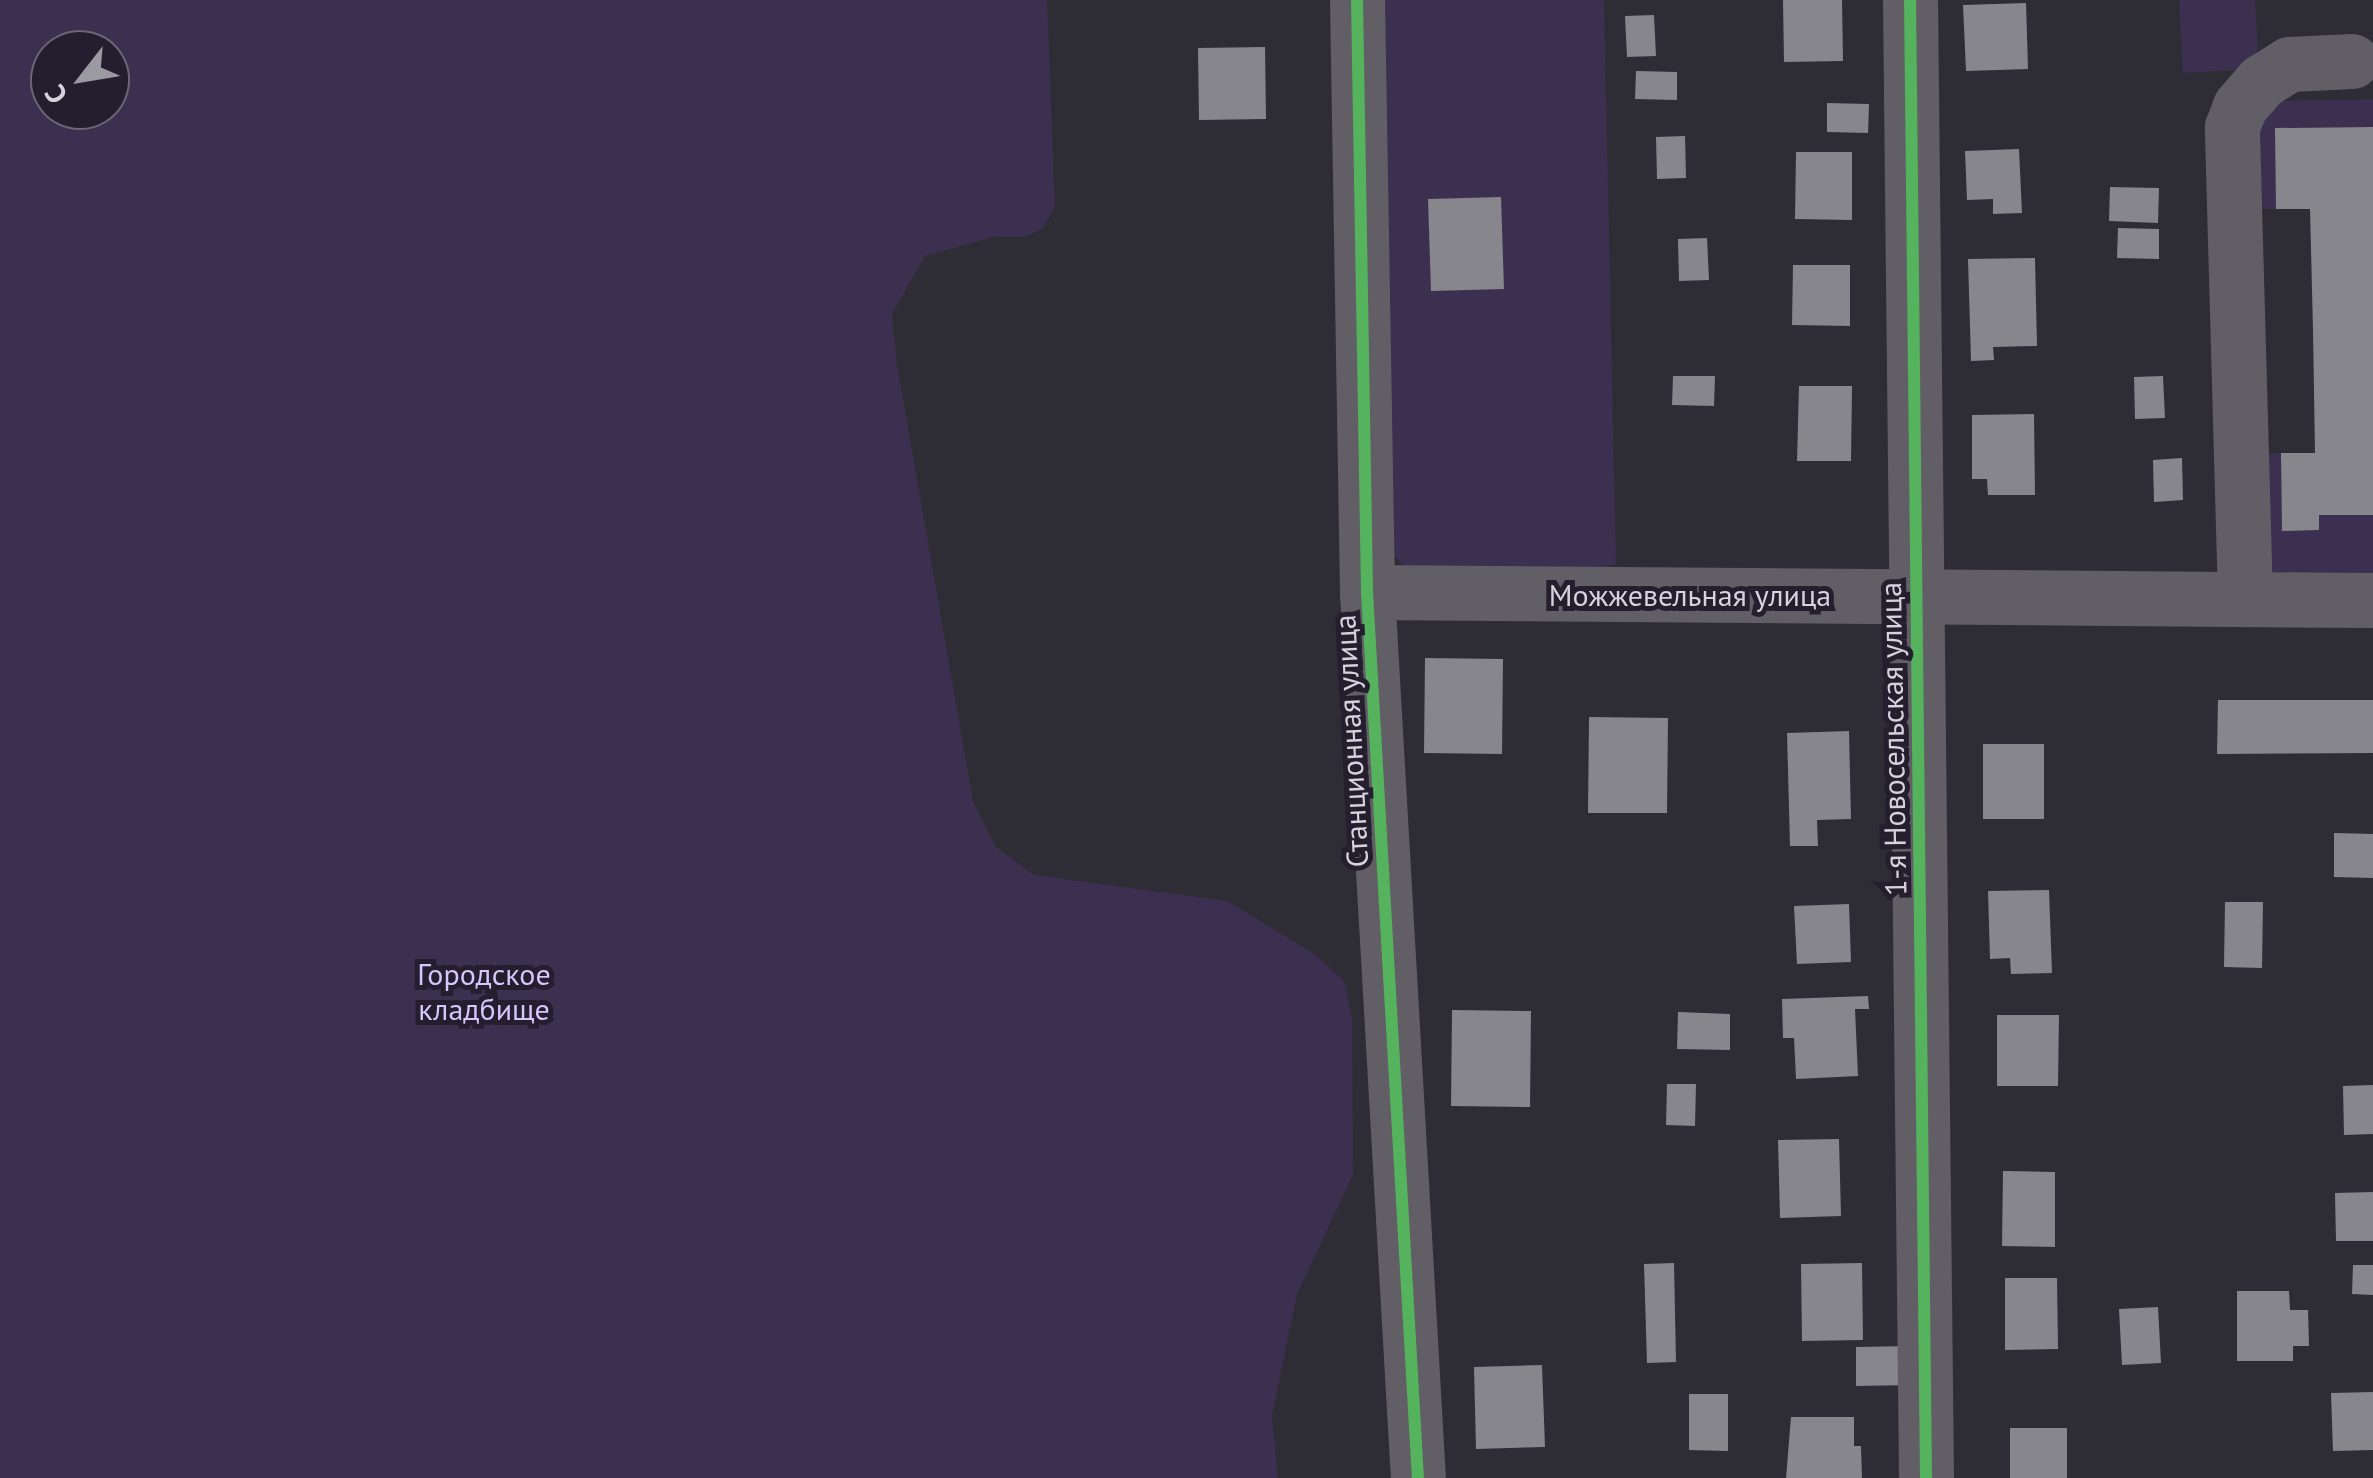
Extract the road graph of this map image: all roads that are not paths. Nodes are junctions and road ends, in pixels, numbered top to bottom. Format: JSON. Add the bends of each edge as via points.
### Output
{"nodes":[{"id":1,"x":1358,"y":0,"type":"edge"},
{"id":2,"x":1910,"y":0,"type":"edge"},
{"id":3,"x":2352,"y":61,"type":"dead end"},
{"id":4,"x":1367,"y":592,"type":"junction"},
{"id":5,"x":1916,"y":596,"type":"junction"},
{"id":6,"x":2245,"y":599,"type":"junction"},
{"id":7,"x":2373,"y":600,"type":"edge"},
{"id":8,"x":1418,"y":1478,"type":"edge"},
{"id":9,"x":1926,"y":1478,"type":"edge"}],
"edges":[{"from":1,"to":4,"type":"street","name":"Станционная улица"},
{"from":2,"to":5,"type":"street","name":"1-я Новосельская улица"},
{"from":3,"to":6,"type":"street","via":[[2289,64],[2262,81],[2232,127]]},
{"from":4,"to":5,"type":"street","name":"Можжевельная улица"},
{"from":4,"to":8,"type":"street","name":"Станционная улица"},
{"from":5,"to":6,"type":"street","name":"Можжевельная улица"},
{"from":5,"to":9,"type":"street","name":"1-я Новосельская улица"},
{"from":6,"to":7,"type":"street","name":"Можжевельная улица"}]}
